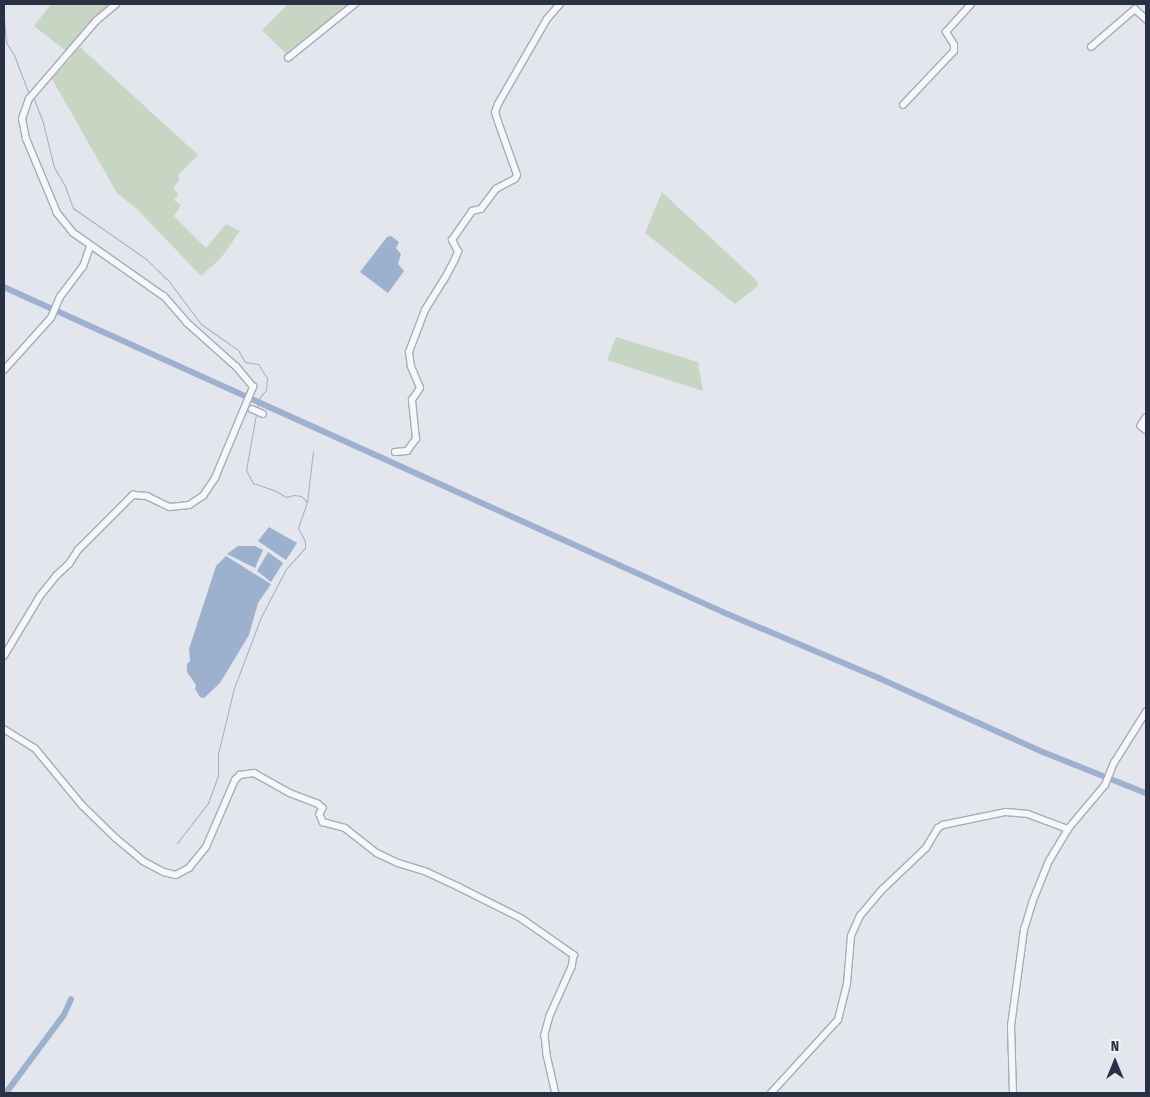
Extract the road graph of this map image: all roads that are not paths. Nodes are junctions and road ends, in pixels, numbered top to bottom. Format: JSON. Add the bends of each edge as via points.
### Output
{"nodes":[{"id":1,"x":116,"y":4,"type":"edge"},
{"id":2,"x":355,"y":4,"type":"edge"},
{"id":3,"x":560,"y":4,"type":"edge"},
{"id":4,"x":971,"y":4,"type":"edge"},
{"id":5,"x":1146,"y":18,"type":"edge"},
{"id":6,"x":1091,"y":47,"type":"dead end"},
{"id":7,"x":288,"y":58,"type":"dead end"},
{"id":8,"x":903,"y":106,"type":"dead end"},
{"id":9,"x":90,"y":247,"type":"junction"},
{"id":10,"x":4,"y":370,"type":"edge"},
{"id":11,"x":252,"y":409,"type":"dead end"},
{"id":12,"x":263,"y":414,"type":"dead end"},
{"id":13,"x":1146,"y":418,"type":"edge"},
{"id":14,"x":1146,"y":430,"type":"edge"},
{"id":15,"x":395,"y":452,"type":"dead end"},
{"id":16,"x":4,"y":656,"type":"edge"},
{"id":17,"x":1146,"y":712,"type":"edge"},
{"id":18,"x":4,"y":729,"type":"edge"},
{"id":19,"x":1068,"y":829,"type":"junction"},
{"id":20,"x":556,"y":1093,"type":"edge"},
{"id":21,"x":771,"y":1093,"type":"edge"},
{"id":22,"x":1013,"y":1093,"type":"edge"}],
"edges":[{"from":1,"to":9,"type":"street","via":[[96,21],[29,99],[22,119],[26,140],[57,213]]},
{"from":2,"to":7,"type":"street"},
{"from":3,"to":15,"type":"street","via":[[547,19],[495,112],[517,175],[496,189],[481,209],[472,211],[452,240],[458,252],[425,310],[409,352],[420,388],[412,400],[416,439],[407,451]]},
{"from":4,"to":8,"type":"street","via":[[946,32],[954,50]]},
{"from":5,"to":6,"type":"street","via":[[1135,9]]},
{"from":9,"to":10,"type":"street","via":[[82,267],[60,297],[51,318]]},
{"from":9,"to":16,"type":"street","via":[[164,297],[187,324],[236,366],[253,387],[215,478],[203,496],[188,505],[170,508],[147,496],[133,494],[78,550],[70,564],[40,596]]},
{"from":11,"to":12,"type":"street"},
{"from":13,"to":14,"type":"street","via":[[1142,426]]},
{"from":17,"to":19,"type":"street","via":[[1105,785]]},
{"from":18,"to":20,"type":"street","via":[[35,748],[83,806],[143,861],[176,875],[189,868],[206,847],[240,775],[254,773],[321,806],[323,822],[345,828],[377,853],[427,872],[508,910],[574,955],[545,1035]]},
{"from":19,"to":21,"type":"street","via":[[1028,814],[1006,812],[938,828],[926,848],[860,916],[851,936],[847,984],[838,1020]]},
{"from":19,"to":22,"type":"street","via":[[1041,880],[1024,930],[1012,1026]]}]}
